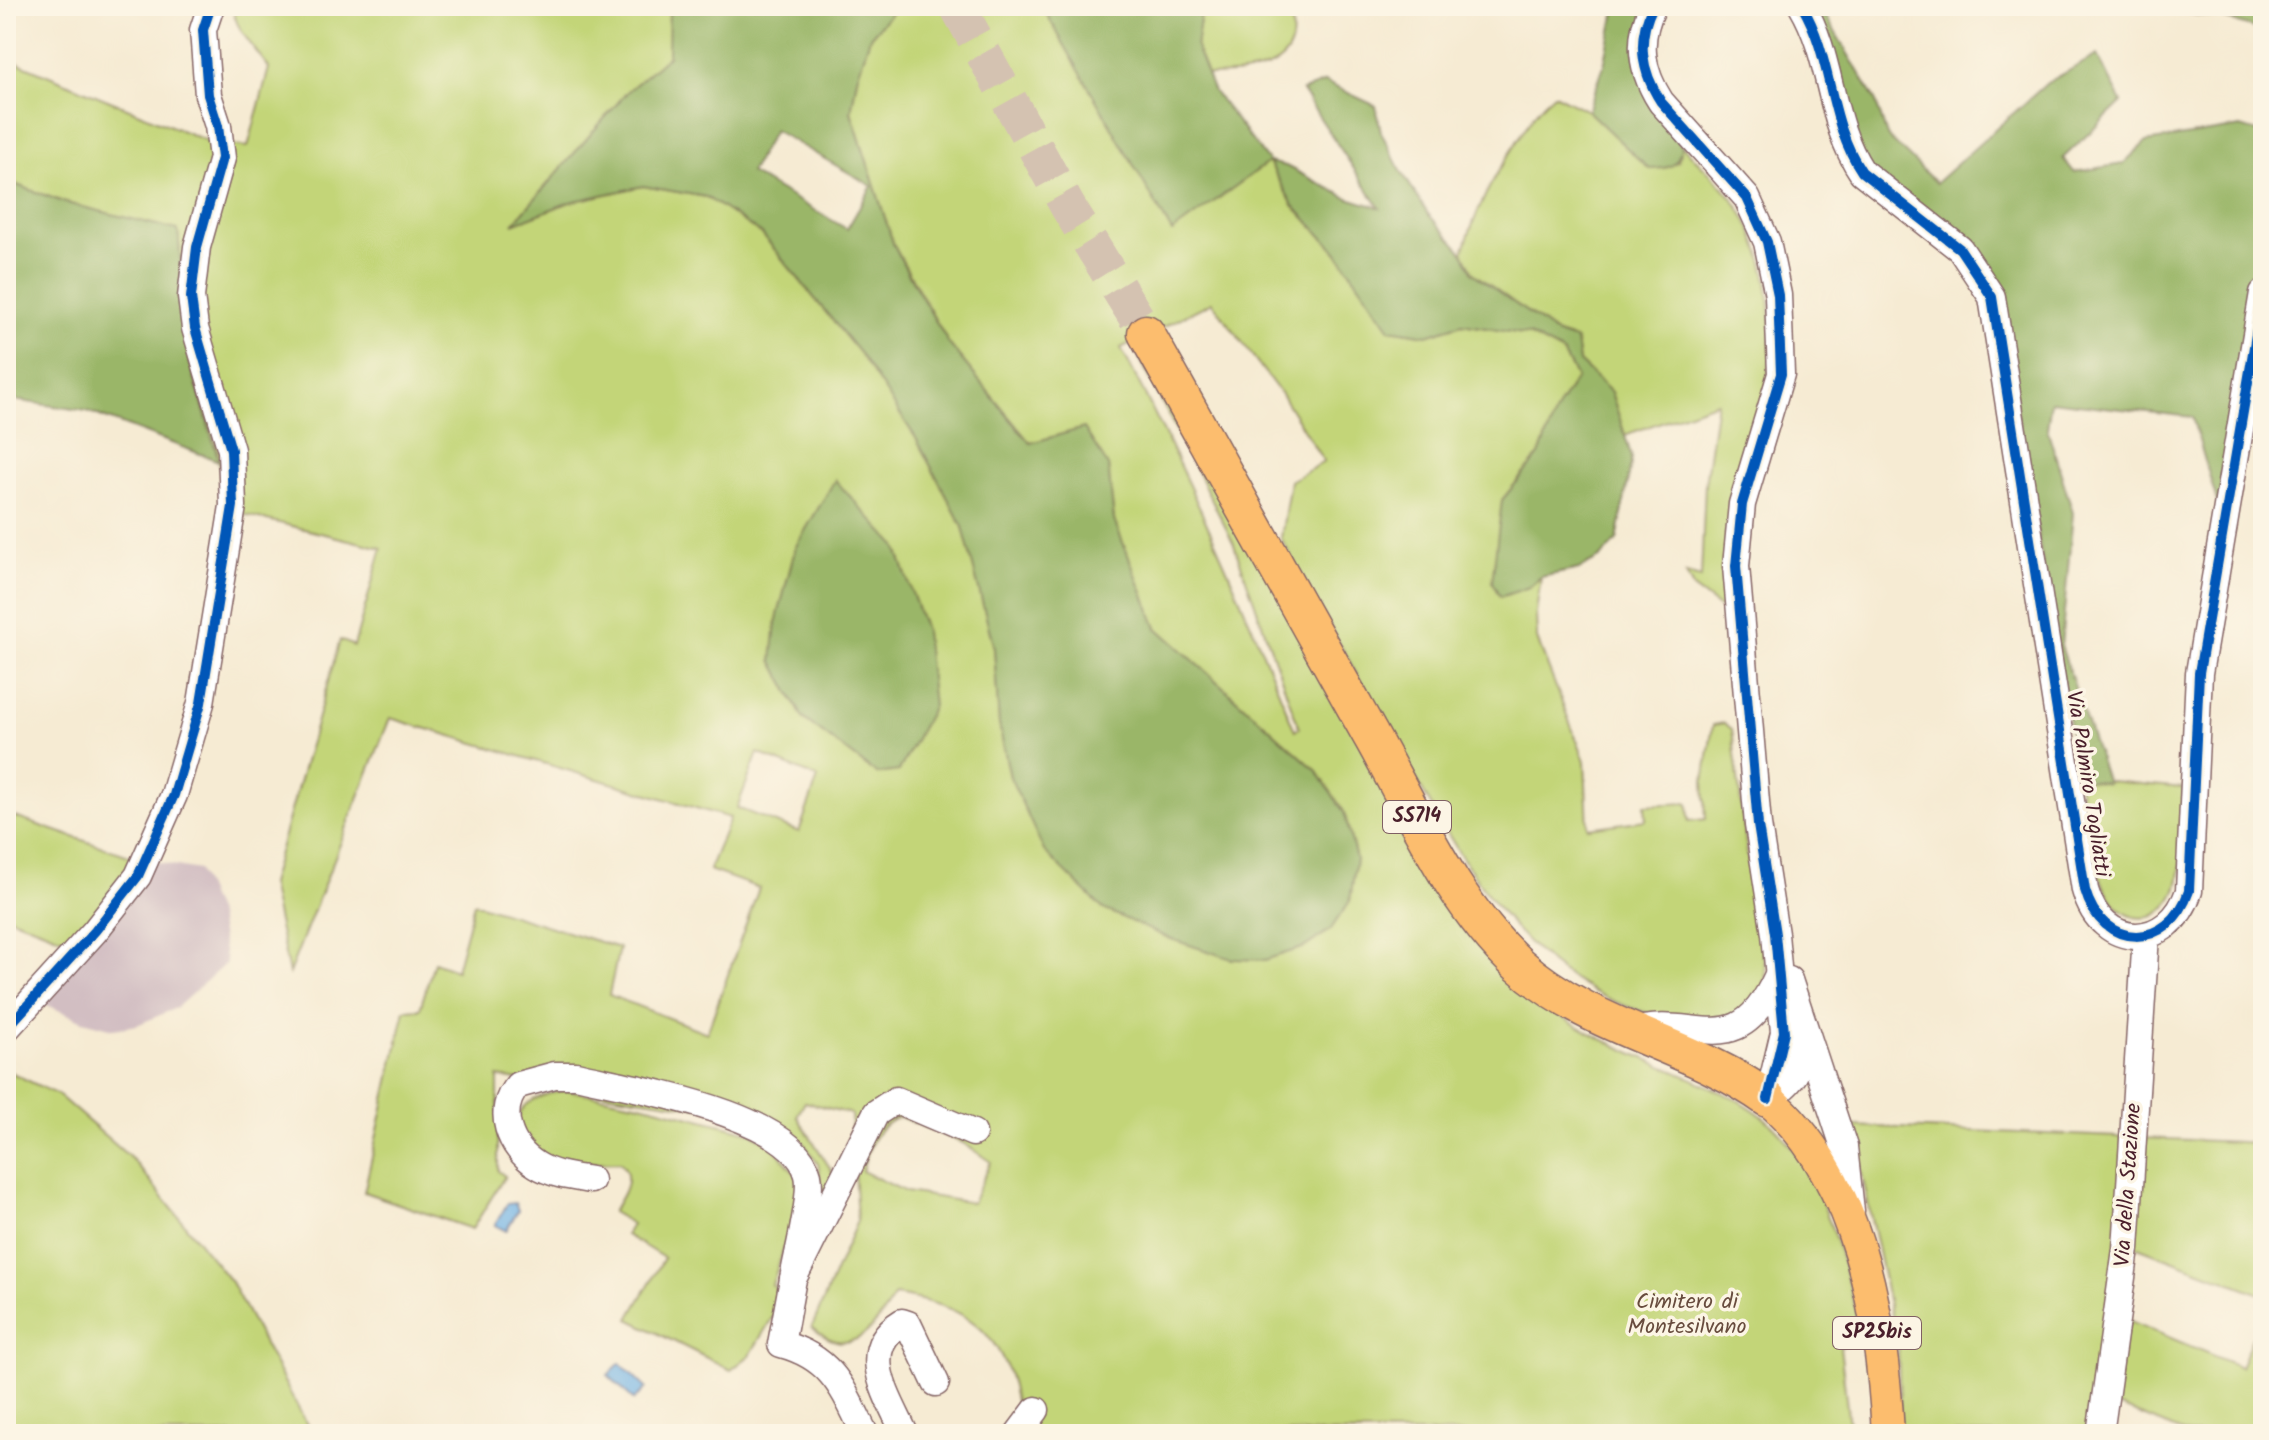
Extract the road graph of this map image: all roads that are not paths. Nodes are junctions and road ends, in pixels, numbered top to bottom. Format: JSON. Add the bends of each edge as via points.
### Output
{"nodes":[{"id":1,"x":211,"y":6,"type":"edge"},
{"id":2,"x":1653,"y":6,"type":"edge"},
{"id":3,"x":1802,"y":6,"type":"edge"},
{"id":4,"x":2263,"y":293,"type":"edge"},
{"id":5,"x":1146,"y":333,"type":"tunnel mouth"},
{"id":6,"x":2146,"y":935,"type":"junction"},
{"id":7,"x":1786,"y":987,"type":"junction"},
{"id":8,"x":6,"y":1029,"type":"edge"},
{"id":9,"x":1630,"y":1032,"type":"junction"},
{"id":10,"x":1768,"y":1099,"type":"junction"},
{"id":11,"x":973,"y":1133,"type":"dead end"},
{"id":12,"x":591,"y":1180,"type":"dead end"},
{"id":13,"x":1854,"y":1234,"type":"junction"},
{"id":14,"x":793,"y":1279,"type":"junction"},
{"id":15,"x":936,"y":1383,"type":"dead end"},
{"id":16,"x":1036,"y":1410,"type":"dead end"},
{"id":17,"x":865,"y":1434,"type":"edge"},
{"id":18,"x":905,"y":1434,"type":"edge"},
{"id":19,"x":1018,"y":1434,"type":"edge"},
{"id":20,"x":1888,"y":1434,"type":"edge"},
{"id":21,"x":2100,"y":1434,"type":"edge"}],
"edges":[{"from":1,"to":8,"type":"street","via":[[203,30],[208,95],[222,158],[197,247],[191,297],[231,450],[233,506],[201,703],[174,795],[138,876]]},
{"from":2,"to":7,"type":"street","number":"SP25bis","via":[[1641,44],[1649,84],[1747,198],[1767,242],[1778,295],[1781,374],[1742,504],[1736,566],[1758,825]]},
{"from":3,"to":6,"type":"street","name":"Via Palmiro Togliatti","via":[[1821,50],[1840,132],[1852,157],[1862,172],[1960,249],[1992,297],[2085,890],[2090,910],[2101,922],[2123,934]]},
{"from":4,"to":6,"type":"street","via":[[2199,673],[2189,891],[2173,921]]},
{"from":5,"to":9,"type":"highway","number":"SS714","via":[[1419,822],[1477,916],[1534,977],[1573,1004]]},
{"from":6,"to":21,"type":"street","name":"Via della Stazione","via":[[2126,1249]]},
{"from":7,"to":9,"type":"street","via":[[1732,1028],[1706,1033],[1653,1025]]},
{"from":7,"to":10,"type":"street","number":"SP25bis","via":[[1800,1069]]},
{"from":7,"to":13,"type":"street","number":"SP25bis","via":[[1844,1147]]},
{"from":9,"to":10,"type":"highway","number":"SS714","via":[[1733,1077]]},
{"from":10,"to":13,"type":"main road","number":"SP25bis","via":[[1818,1153]]},
{"from":11,"to":14,"type":"street","via":[[896,1100],[876,1113]]},
{"from":12,"to":14,"type":"street","via":[[555,1173],[522,1152],[507,1126],[506,1113],[506,1102],[518,1085],[576,1075],[723,1111],[770,1133],[807,1172],[809,1191]]},
{"from":13,"to":20,"type":"main road","number":"SP25bis","via":[[1879,1346]]},
{"from":14,"to":17,"type":"street","via":[[781,1344],[823,1363],[839,1382]]},
{"from":15,"to":18,"type":"street","via":[[908,1324],[887,1331],[879,1343],[879,1370]]},
{"from":16,"to":19,"type":"street"}]}
